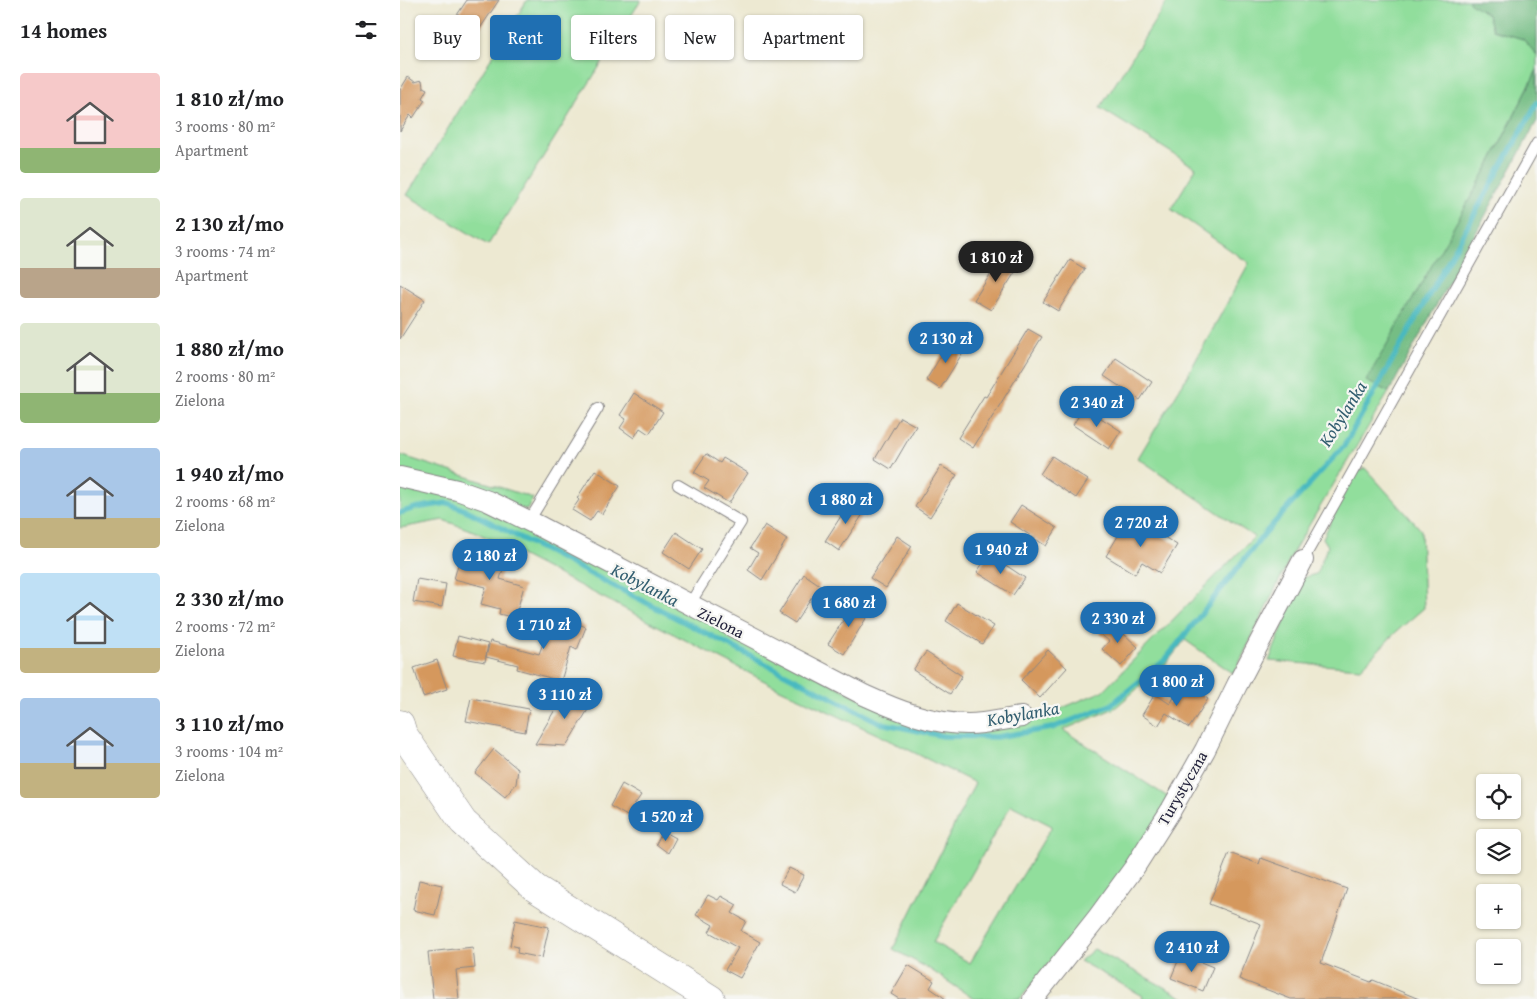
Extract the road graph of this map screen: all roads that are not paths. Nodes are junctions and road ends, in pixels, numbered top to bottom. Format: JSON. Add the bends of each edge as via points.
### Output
{"nodes":[{"id":1,"x":1537,"y":143,"type":"edge"},
{"id":2,"x":598,"y":408,"type":"dead end"},
{"id":3,"x":400,"y":477,"type":"edge"},
{"id":4,"x":678,"y":485,"type":"dead end"},
{"id":5,"x":529,"y":521,"type":"junction"},
{"id":6,"x":1303,"y":560,"type":"joint"},
{"id":7,"x":689,"y":605,"type":"junction"},
{"id":8,"x":1022,"y":717,"type":"dead end"},
{"id":9,"x":400,"y":724,"type":"edge"},
{"id":10,"x":711,"y":999,"type":"edge"},
{"id":11,"x":1033,"y":999,"type":"edge"}],
"edges":[{"from":1,"to":6,"type":"lane"},
{"from":2,"to":5,"type":"lane"},
{"from":3,"to":5,"type":"street","name":"Zielona","via":[[457,490]]},
{"from":4,"to":7,"type":"lane","via":[[741,522]]},
{"from":5,"to":7,"type":"street","name":"Zielona"},
{"from":6,"to":11,"type":"street","name":"Turystyczna","via":[[1171,810],[1129,875]]},
{"from":7,"to":8,"type":"street","name":"Zielona","via":[[901,711],[936,721],[969,724]]},
{"from":9,"to":10,"type":"street","via":[[403,734],[463,822],[535,888]]}]}
